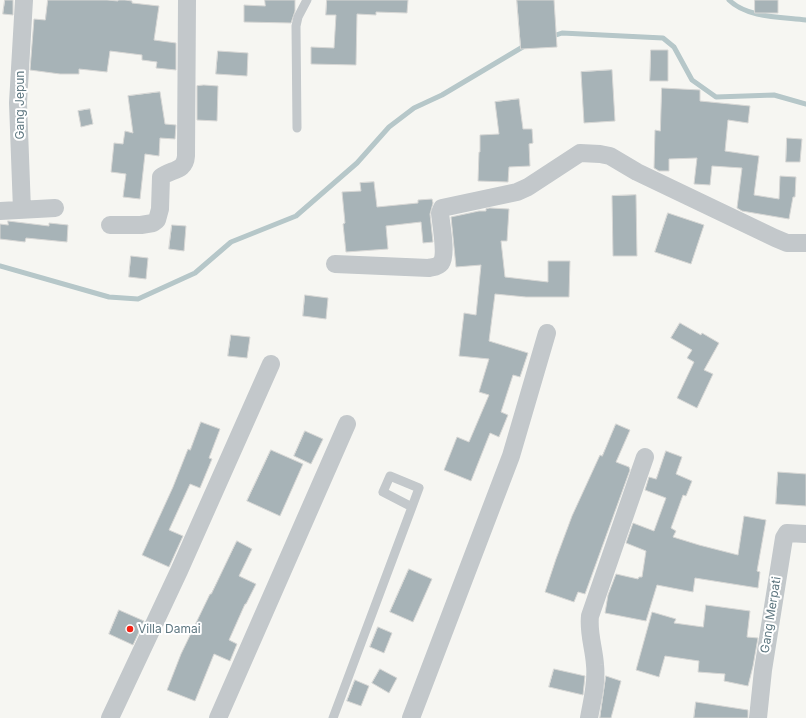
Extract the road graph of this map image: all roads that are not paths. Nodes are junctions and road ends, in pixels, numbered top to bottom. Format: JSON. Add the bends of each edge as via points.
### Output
{"nodes":[{"id":1,"x":24,"y":0,"type":"edge"},
{"id":2,"x":187,"y":0,"type":"edge"},
{"id":3,"x":307,"y":0,"type":"edge"},
{"id":4,"x":297,"y":128,"type":"dead end"},
{"id":5,"x":55,"y":208,"type":"dead end"},
{"id":6,"x":22,"y":210,"type":"junction"},
{"id":7,"x":0,"y":211,"type":"edge"},
{"id":8,"x":110,"y":225,"type":"dead end"},
{"id":9,"x":806,"y":243,"type":"edge"},
{"id":10,"x":334,"y":264,"type":"dead end"},
{"id":11,"x":546,"y":333,"type":"dead end"},
{"id":12,"x":271,"y":364,"type":"dead end"},
{"id":13,"x":347,"y":424,"type":"dead end"},
{"id":14,"x":645,"y":457,"type":"dead end"},
{"id":15,"x":412,"y":507,"type":"dead end"},
{"id":16,"x":806,"y":534,"type":"edge"},
{"id":17,"x":110,"y":718,"type":"edge"},
{"id":18,"x":218,"y":718,"type":"edge"},
{"id":19,"x":333,"y":718,"type":"edge"},
{"id":20,"x":411,"y":718,"type":"edge"},
{"id":21,"x":588,"y":718,"type":"edge"},
{"id":22,"x":758,"y":718,"type":"edge"}],
"edges":[{"from":1,"to":6,"type":"street","name":"Gang Jepun","via":[[18,91]]},
{"from":2,"to":8,"type":"street","via":[[184,163],[180,168],[161,177],[157,220],[141,225]]},
{"from":3,"to":4,"type":"lane","via":[[296,26]]},
{"from":5,"to":6,"type":"street"},
{"from":6,"to":7,"type":"street"},
{"from":9,"to":10,"type":"street","via":[[787,243],[775,238],[610,156],[580,153],[517,192],[442,208],[440,213],[444,254],[439,265],[429,268]]},
{"from":11,"to":20,"type":"street","via":[[511,456]]},
{"from":12,"to":17,"type":"street"},
{"from":13,"to":18,"type":"street"},
{"from":14,"to":21,"type":"street","via":[[590,616],[588,626],[596,666]]},
{"from":15,"to":19,"type":"lane"},
{"from":16,"to":22,"type":"street","name":"Gang Merpati","via":[[790,532],[786,533],[784,538]]}]}
